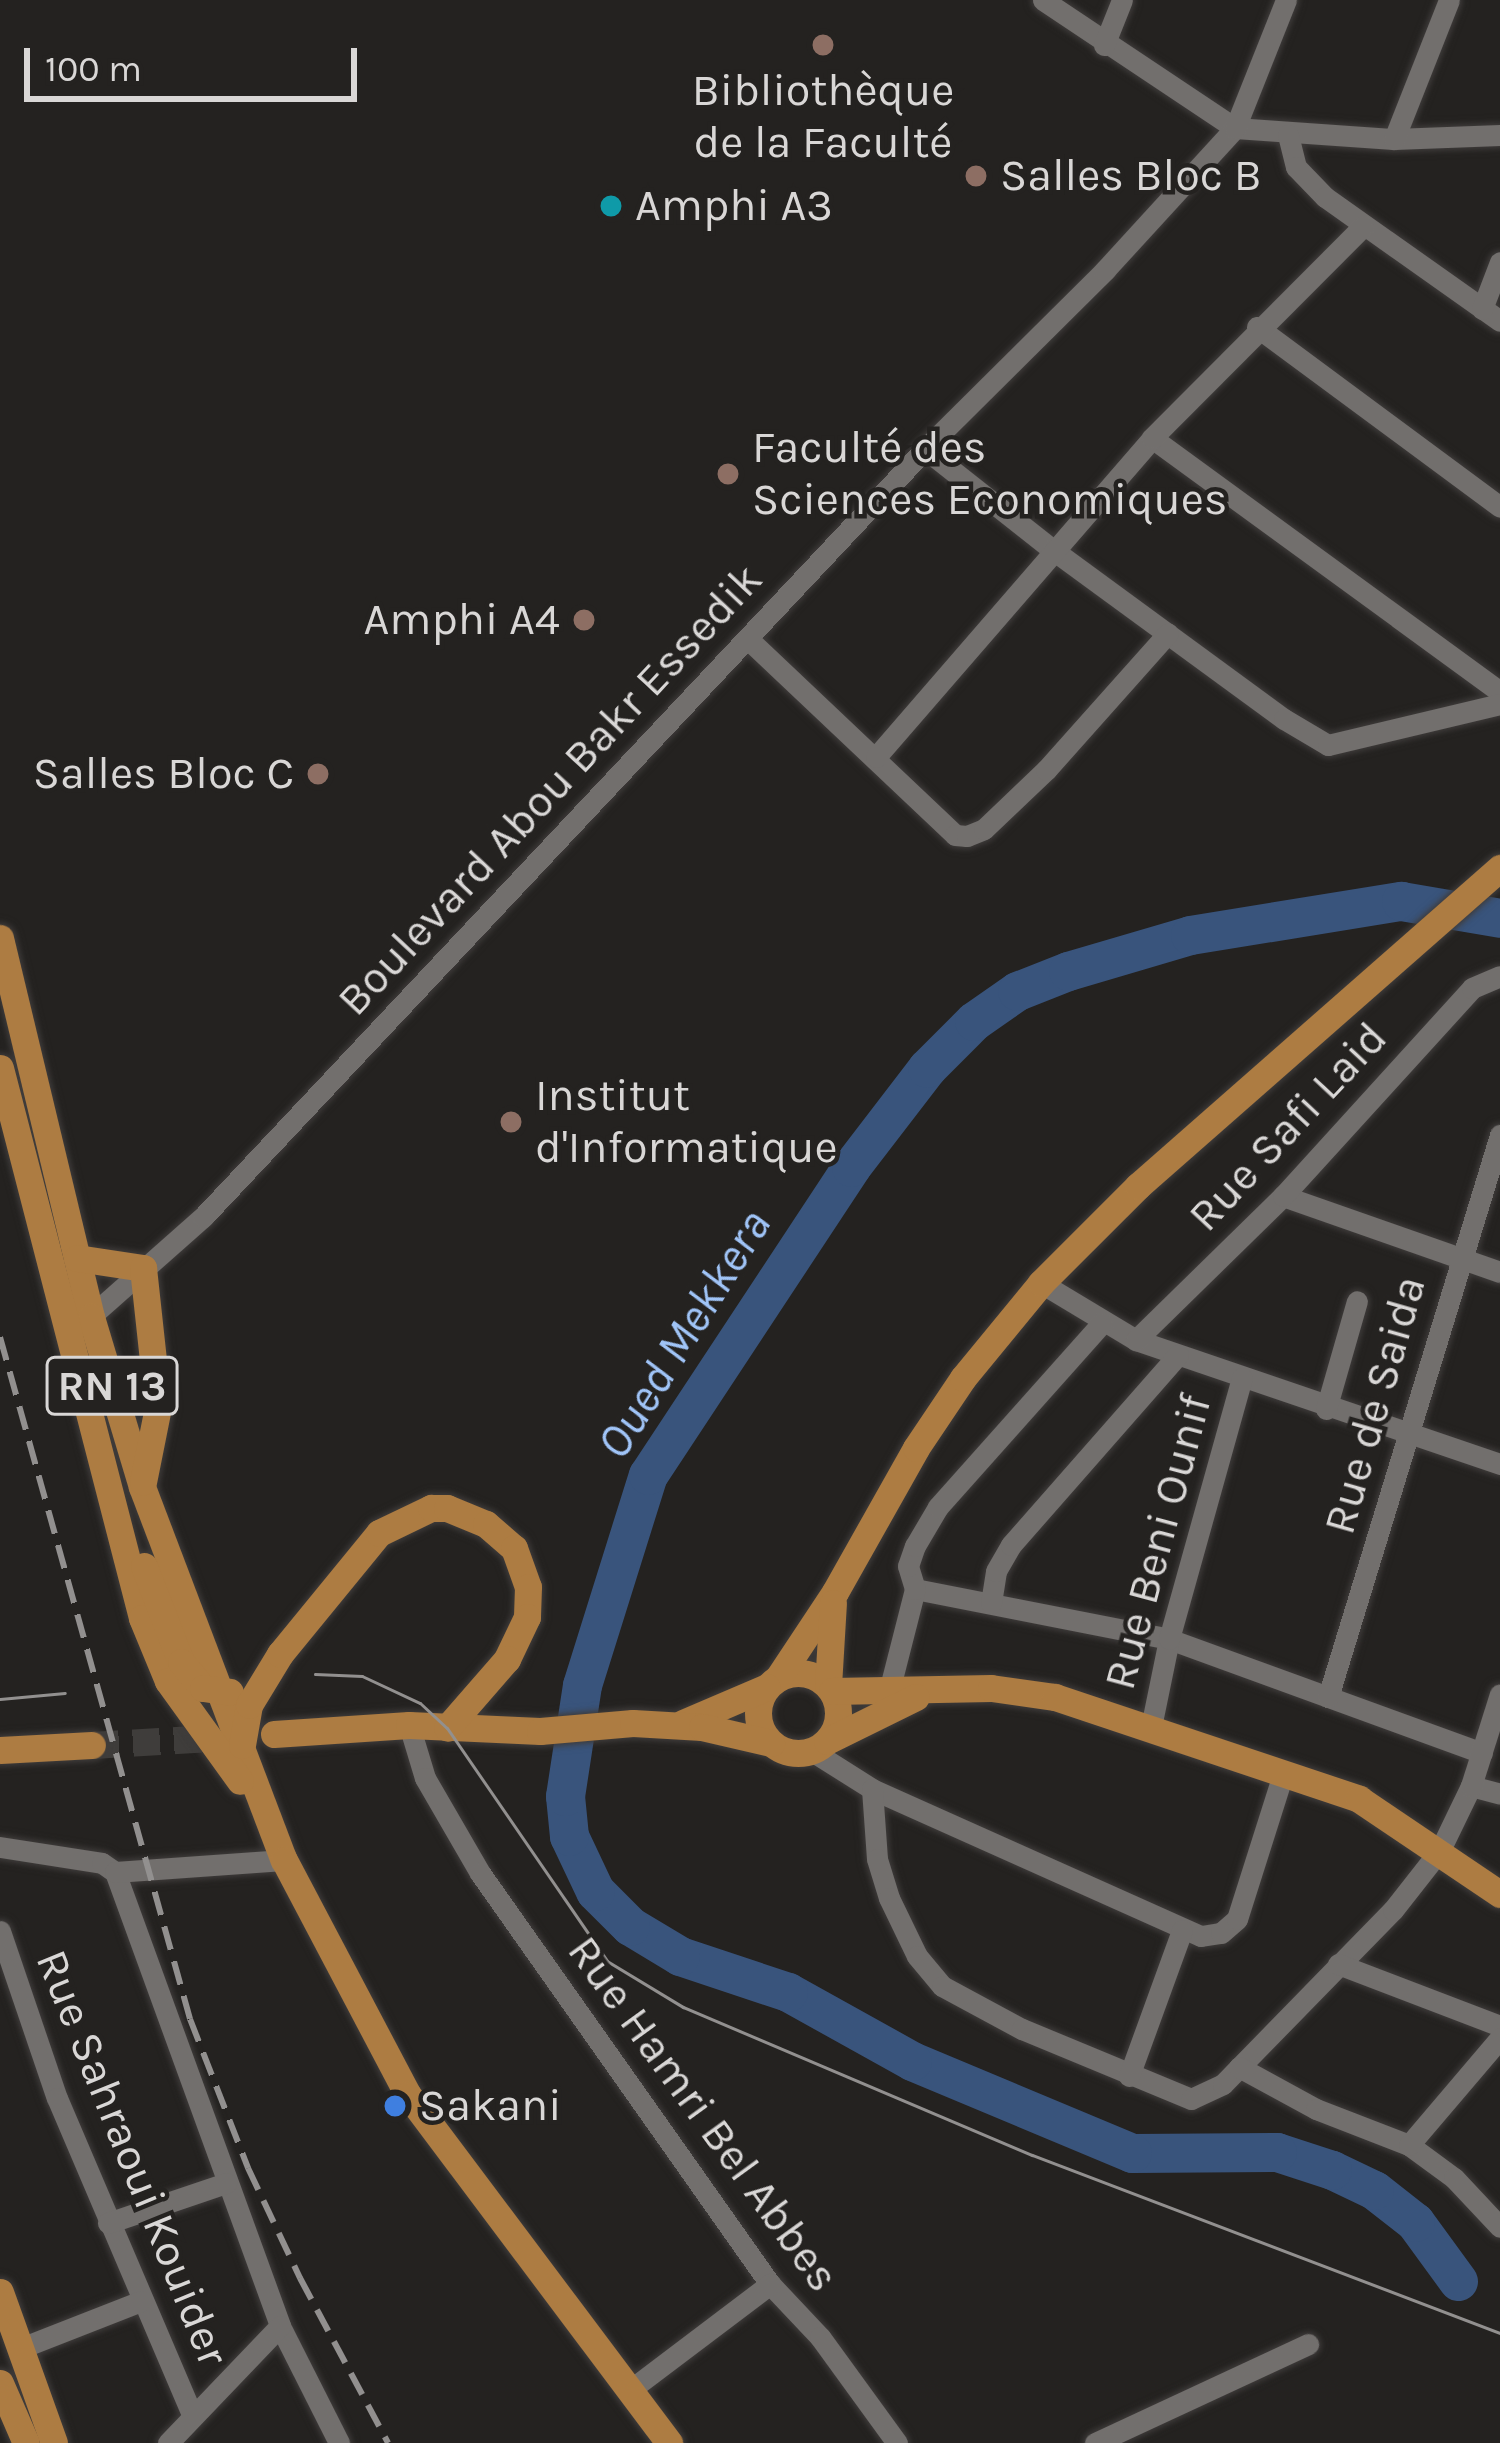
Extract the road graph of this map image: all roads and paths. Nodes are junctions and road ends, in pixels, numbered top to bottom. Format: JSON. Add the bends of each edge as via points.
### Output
{"nodes":[{"id":1,"x":1043,"y":0,"type":"edge"},
{"id":2,"x":1122,"y":0,"type":"edge"},
{"id":3,"x":1286,"y":0,"type":"edge"},
{"id":4,"x":1449,"y":0,"type":"edge"},
{"id":5,"x":1104,"y":45,"type":"junction"},
{"id":6,"x":1235,"y":128,"type":"junction"},
{"id":7,"x":1288,"y":134,"type":"junction"},
{"id":8,"x":1500,"y":135,"type":"edge"},
{"id":9,"x":1394,"y":140,"type":"junction"},
{"id":10,"x":1362,"y":227,"type":"junction"},
{"id":11,"x":1500,"y":262,"type":"edge"},
{"id":12,"x":1491,"y":315,"type":"edge"},
{"id":13,"x":1257,"y":327,"type":"junction"},
{"id":14,"x":1152,"y":438,"type":"junction"},
{"id":15,"x":925,"y":449,"type":"junction"},
{"id":16,"x":1500,"y":507,"type":"edge"},
{"id":17,"x":1053,"y":550,"type":"junction"},
{"id":18,"x":1168,"y":633,"type":"junction"},
{"id":19,"x":748,"y":639,"type":"junction"},
{"id":20,"x":1500,"y":692,"type":"edge"},
{"id":21,"x":1500,"y":704,"type":"edge"},
{"id":22,"x":877,"y":757,"type":"junction"},
{"id":23,"x":1500,"y":868,"type":"edge"},
{"id":24,"x":0,"y":938,"type":"edge"},
{"id":25,"x":1500,"y":976,"type":"edge"},
{"id":26,"x":0,"y":1067,"type":"edge"},
{"id":27,"x":1500,"y":1135,"type":"edge"},
{"id":28,"x":1283,"y":1196,"type":"junction"},
{"id":29,"x":76,"y":1258,"type":"junction"},
{"id":30,"x":1459,"y":1261,"type":"junction"},
{"id":31,"x":143,"y":1268,"type":"junction"},
{"id":32,"x":1500,"y":1272,"type":"edge"},
{"id":33,"x":1041,"y":1283,"type":"junction"},
{"id":34,"x":1357,"y":1301,"type":"dead end"},
{"id":35,"x":92,"y":1317,"type":"junction"},
{"id":36,"x":1102,"y":1323,"type":"junction"},
{"id":37,"x":67,"y":1335,"type":"junction"},
{"id":38,"x":1136,"y":1340,"type":"junction"},
{"id":39,"x":1178,"y":1354,"type":"junction"},
{"id":40,"x":1242,"y":1378,"type":"junction"},
{"id":41,"x":1326,"y":1408,"type":"junction"},
{"id":42,"x":1408,"y":1436,"type":"junction"},
{"id":43,"x":1500,"y":1465,"type":"edge"},
{"id":44,"x":104,"y":1474,"type":"junction"},
{"id":45,"x":142,"y":1487,"type":"junction"},
{"id":46,"x":915,"y":1589,"type":"junction"},
{"id":47,"x":835,"y":1592,"type":"junction"},
{"id":48,"x":992,"y":1604,"type":"junction"},
{"id":49,"x":1169,"y":1639,"type":"junction"},
{"id":50,"x":266,"y":1673,"type":"junction"},
{"id":51,"x":491,"y":1679,"type":"junction"},
{"id":52,"x":772,"y":1682,"type":"junction"},
{"id":53,"x":830,"y":1688,"type":"junction"},
{"id":54,"x":889,"y":1691,"type":"junction"},
{"id":55,"x":932,"y":1692,"type":"junction"},
{"id":56,"x":224,"y":1694,"type":"junction"},
{"id":57,"x":1500,"y":1694,"type":"edge"},
{"id":58,"x":1328,"y":1697,"type":"junction"},
{"id":59,"x":409,"y":1725,"type":"junction"},
{"id":60,"x":678,"y":1725,"type":"junction"},
{"id":61,"x":1151,"y":1726,"type":"junction"},
{"id":62,"x":448,"y":1728,"type":"junction"},
{"id":63,"x":497,"y":1731,"type":"junction"},
{"id":64,"x":274,"y":1734,"type":"dead end"},
{"id":65,"x":771,"y":1743,"type":"junction"},
{"id":66,"x":92,"y":1745,"type":"tunnel mouth"},
{"id":67,"x":819,"y":1747,"type":"junction"},
{"id":68,"x":0,"y":1750,"type":"edge"},
{"id":69,"x":241,"y":1751,"type":"junction"},
{"id":70,"x":1482,"y":1753,"type":"junction"},
{"id":71,"x":1282,"y":1774,"type":"junction"},
{"id":72,"x":1471,"y":1786,"type":"junction"},
{"id":73,"x":872,"y":1789,"type":"junction"},
{"id":74,"x":1500,"y":1794,"type":"edge"},
{"id":75,"x":268,"y":1819,"type":"junction"},
{"id":76,"x":0,"y":1847,"type":"edge"},
{"id":77,"x":1440,"y":1850,"type":"junction"},
{"id":78,"x":284,"y":1860,"type":"junction"},
{"id":79,"x":115,"y":1872,"type":"junction"},
{"id":80,"x":1500,"y":1894,"type":"edge"},
{"id":81,"x":1182,"y":1930,"type":"junction"},
{"id":82,"x":0,"y":1931,"type":"edge"},
{"id":83,"x":1338,"y":1964,"type":"junction"},
{"id":84,"x":1500,"y":2026,"type":"edge"},
{"id":85,"x":1500,"y":2038,"type":"edge"},
{"id":86,"x":1239,"y":2067,"type":"junction"},
{"id":87,"x":1130,"y":2076,"type":"junction"},
{"id":88,"x":1409,"y":2145,"type":"junction"},
{"id":89,"x":226,"y":2183,"type":"junction"},
{"id":90,"x":108,"y":2222,"type":"junction"},
{"id":91,"x":1500,"y":2227,"type":"edge"},
{"id":92,"x":770,"y":2284,"type":"junction"},
{"id":93,"x":0,"y":2292,"type":"edge"},
{"id":94,"x":141,"y":2301,"type":"junction"},
{"id":95,"x":280,"y":2326,"type":"junction"},
{"id":96,"x":1308,"y":2344,"type":"dead end"},
{"id":97,"x":21,"y":2348,"type":"junction"},
{"id":98,"x":630,"y":2390,"type":"junction"},
{"id":99,"x":38,"y":2391,"type":"junction"},
{"id":100,"x":2,"y":2396,"type":"edge"},
{"id":101,"x":192,"y":2414,"type":"junction"},
{"id":102,"x":26,"y":2443,"type":"edge"},
{"id":103,"x":55,"y":2443,"type":"edge"},
{"id":104,"x":168,"y":2443,"type":"edge"},
{"id":105,"x":339,"y":2443,"type":"edge"},
{"id":106,"x":669,"y":2443,"type":"edge"},
{"id":107,"x":897,"y":2443,"type":"edge"},
{"id":108,"x":1095,"y":2443,"type":"edge"}],
"edges":[{"from":1,"to":5,"type":"street"},
{"from":2,"to":5,"type":"street"},
{"from":3,"to":6,"type":"street","name":"Boulevard Abou Bakr Essedik"},
{"from":4,"to":9,"type":"street"},
{"from":5,"to":6,"type":"street"},
{"from":6,"to":7,"type":"street"},
{"from":6,"to":15,"type":"street","name":"Boulevard Abou Bakr Essedik"},
{"from":7,"to":9,"type":"street"},
{"from":7,"to":10,"type":"street","via":[[1296,167]]},
{"from":8,"to":9,"type":"street"},
{"from":10,"to":12,"type":"street"},
{"from":10,"to":13,"type":"street"},
{"from":11,"to":12,"type":"street"},
{"from":13,"to":14,"type":"street"},
{"from":13,"to":16,"type":"street"},
{"from":14,"to":17,"type":"street"},
{"from":14,"to":20,"type":"street"},
{"from":15,"to":17,"type":"street"},
{"from":15,"to":19,"type":"street","name":"Boulevard Abou Bakr Essedik"},
{"from":17,"to":18,"type":"street"},
{"from":17,"to":22,"type":"street"},
{"from":18,"to":21,"type":"street","via":[[1328,745]]},
{"from":18,"to":22,"type":"street","via":[[984,829],[955,835]]},
{"from":19,"to":22,"type":"street"},
{"from":19,"to":31,"type":"street","name":"Boulevard Abou Bakr Essedik","via":[[203,1217]]},
{"from":23,"to":33,"type":"main road","via":[[1138,1186]]},
{"from":24,"to":29,"type":"main road","number":"RN 13"},
{"from":25,"to":28,"type":"street","name":"Rue Safi Laid","via":[[1472,988]]},
{"from":26,"to":37,"type":"main road","number":"RN 13"},
{"from":27,"to":30,"type":"street","name":"Rue de Saida"},
{"from":28,"to":30,"type":"street"},
{"from":28,"to":38,"type":"street","name":"Rue Safi Laid"},
{"from":29,"to":31,"type":"main road"},
{"from":29,"to":35,"type":"main road","number":"RN 13"},
{"from":30,"to":32,"type":"street"},
{"from":30,"to":42,"type":"street","name":"Rue de Saida"},
{"from":31,"to":35,"type":"street","name":"Boulevard Abou Bakr Essedik"},
{"from":31,"to":45,"type":"main road","via":[[158,1407]]},
{"from":33,"to":36,"type":"street"},
{"from":33,"to":47,"type":"main road","via":[[928,1430]]},
{"from":34,"to":41,"type":"street"},
{"from":35,"to":37,"type":"street","name":"Boulevard Abou Bakr Essedik"},
{"from":35,"to":45,"type":"main road","number":"RN 13"},
{"from":36,"to":38,"type":"street"},
{"from":36,"to":46,"type":"street","via":[[938,1507],[908,1566]]},
{"from":37,"to":44,"type":"main road","number":"RN 13"},
{"from":38,"to":39,"type":"street"},
{"from":39,"to":40,"type":"street"},
{"from":39,"to":48,"type":"street","via":[[1011,1545],[996,1570]]},
{"from":40,"to":41,"type":"street"},
{"from":40,"to":49,"type":"street","name":"Rue Beni Ounif"},
{"from":41,"to":42,"type":"street"},
{"from":42,"to":43,"type":"street"},
{"from":42,"to":58,"type":"street","name":"Rue de Saida"},
{"from":44,"to":56,"type":"main road","via":[[181,1662],[203,1688]]},
{"from":44,"to":75,"type":"main road","number":"RN 13","via":[[159,1663]]},
{"from":45,"to":56,"type":"main road","number":"RN 13"},
{"from":46,"to":48,"type":"street"},
{"from":46,"to":54,"type":"street"},
{"from":47,"to":52,"type":"main road"},
{"from":47,"to":53,"type":"main road"},
{"from":48,"to":49,"type":"street"},
{"from":49,"to":58,"type":"street"},
{"from":49,"to":61,"type":"street","name":"Rue Beni Ounif"},
{"from":50,"to":51,"type":"main road","via":[[379,1533],[417,1512],[446,1508],[486,1524],[525,1570],[526,1618]]},
{"from":50,"to":56,"type":"main road"},
{"from":50,"to":69,"type":"main road","via":[[249,1705]]},
{"from":51,"to":62,"type":"main road"},
{"from":51,"to":63,"type":"main road"},
{"from":52,"to":53,"type":"main road","via":[[805,1673]]},
{"from":52,"to":60,"type":"main road"},
{"from":52,"to":65,"type":"main road","via":[[758,1710]]},
{"from":53,"to":54,"type":"main road"},
{"from":53,"to":67,"type":"main road","via":[[838,1718]]},
{"from":54,"to":55,"type":"main road"},
{"from":55,"to":61,"type":"main road","via":[[1016,1690]]},
{"from":55,"to":67,"type":"main road"},
{"from":56,"to":69,"type":"main road","number":"RN 13"},
{"from":57,"to":70,"type":"street"},
{"from":58,"to":70,"type":"street"},
{"from":59,"to":62,"type":"main road"},
{"from":59,"to":64,"type":"main road"},
{"from":59,"to":92,"type":"street","name":"Rue Hamri Bel Abbes","via":[[451,1828]]},
{"from":60,"to":63,"type":"main road"},
{"from":60,"to":65,"type":"main road"},
{"from":61,"to":71,"type":"main road"},
{"from":62,"to":63,"type":"main road"},
{"from":65,"to":67,"type":"main road","via":[[791,1753]]},
{"from":66,"to":68,"type":"main road"},
{"from":67,"to":73,"type":"street"},
{"from":69,"to":75,"type":"main road","number":"RN 13"},
{"from":70,"to":72,"type":"street"},
{"from":71,"to":77,"type":"main road","via":[[1359,1799]]},
{"from":71,"to":81,"type":"street","via":[[1237,1918],[1211,1936]]},
{"from":72,"to":74,"type":"street"},
{"from":72,"to":77,"type":"street"},
{"from":73,"to":81,"type":"street"},
{"from":73,"to":87,"type":"street","via":[[877,1859],[890,1898],[910,1945],[942,1986]]},
{"from":75,"to":78,"type":"main road"},
{"from":76,"to":79,"type":"street","via":[[102,1863]]},
{"from":77,"to":80,"type":"main road"},
{"from":77,"to":83,"type":"street"},
{"from":78,"to":79,"type":"street"},
{"from":78,"to":98,"type":"main road","via":[[408,2095]]},
{"from":79,"to":89,"type":"street"},
{"from":81,"to":87,"type":"street"},
{"from":82,"to":90,"type":"street","name":"Rue Sahraoui Kouider"},
{"from":83,"to":84,"type":"street"},
{"from":83,"to":86,"type":"street"},
{"from":85,"to":88,"type":"street"},
{"from":86,"to":87,"type":"street","via":[[1210,2094],[1191,2099]]},
{"from":86,"to":88,"type":"street","via":[[1316,2109]]},
{"from":88,"to":91,"type":"street"},
{"from":89,"to":90,"type":"street"},
{"from":89,"to":95,"type":"street"},
{"from":90,"to":94,"type":"street","name":"Rue Sahraoui Kouider"},
{"from":92,"to":98,"type":"street"},
{"from":92,"to":107,"type":"street","name":"Rue Hamri Bel Abbes"},
{"from":93,"to":97,"type":"main road"},
{"from":94,"to":97,"type":"street"},
{"from":94,"to":101,"type":"street","name":"Rue Sahraoui Kouider"},
{"from":95,"to":101,"type":"street"},
{"from":95,"to":105,"type":"street"},
{"from":96,"to":108,"type":"street"},
{"from":97,"to":99,"type":"main road"},
{"from":98,"to":106,"type":"main road"},
{"from":99,"to":100,"type":"street"},
{"from":99,"to":103,"type":"main road"},
{"from":100,"to":102,"type":"main road"},
{"from":101,"to":104,"type":"street"}]}
